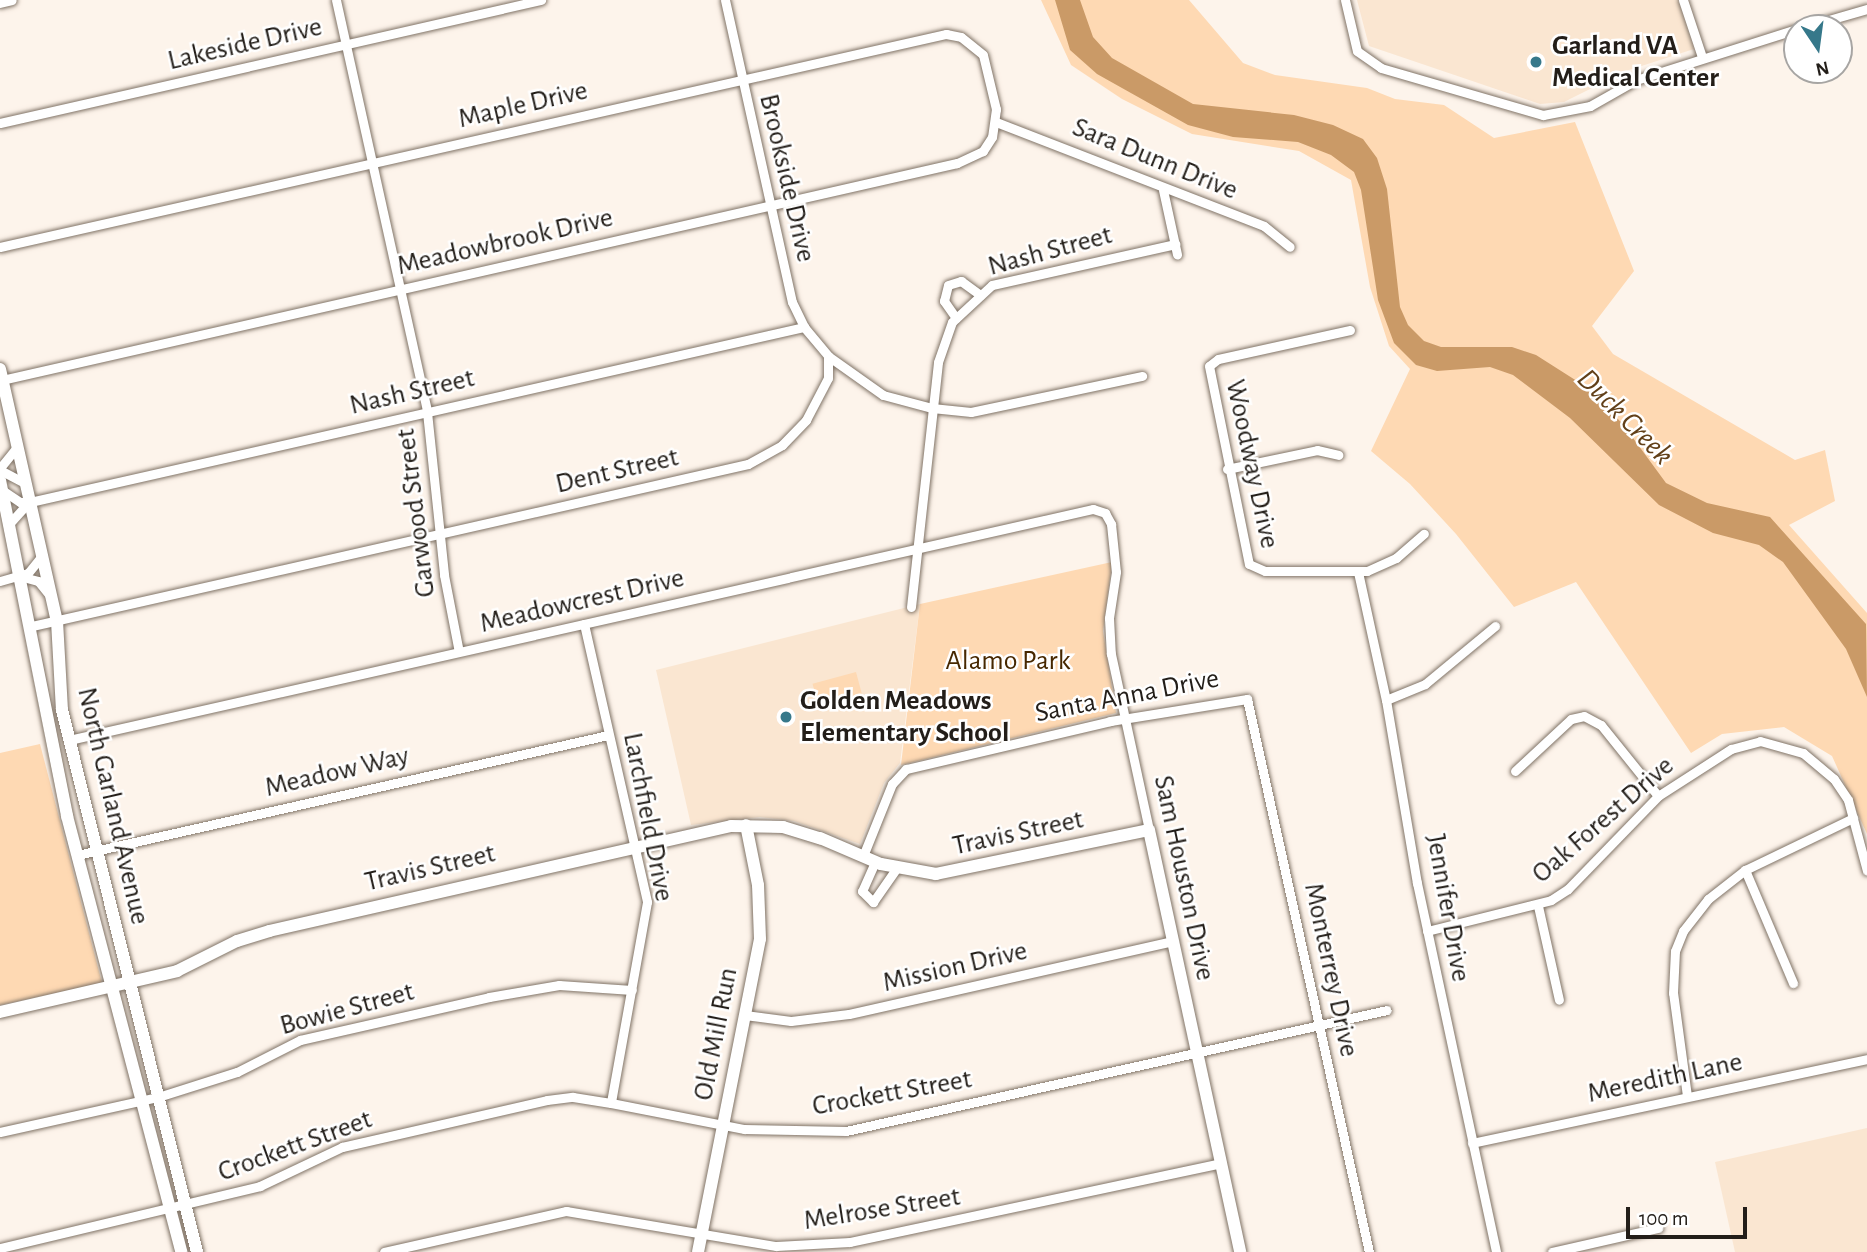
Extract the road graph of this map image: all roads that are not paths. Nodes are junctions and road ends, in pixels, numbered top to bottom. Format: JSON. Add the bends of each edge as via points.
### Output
{"nodes":[{"id":1,"x":12,"y":0,"type":"edge"},
{"id":2,"x":336,"y":0,"type":"edge"},
{"id":3,"x":541,"y":0,"type":"edge"},
{"id":4,"x":725,"y":0,"type":"edge"},
{"id":5,"x":1345,"y":0,"type":"edge"},
{"id":6,"x":1683,"y":0,"type":"edge"},
{"id":7,"x":0,"y":3,"type":"edge"},
{"id":8,"x":1867,"y":9,"type":"edge"},
{"id":9,"x":1850,"y":14,"type":"edge"},
{"id":10,"x":1783,"y":34,"type":"edge"},
{"id":11,"x":346,"y":44,"type":"junction"},
{"id":12,"x":1702,"y":57,"type":"junction"},
{"id":13,"x":741,"y":79,"type":"junction"},
{"id":14,"x":996,"y":122,"type":"junction"},
{"id":15,"x":0,"y":123,"type":"edge"},
{"id":16,"x":374,"y":162,"type":"junction"},
{"id":17,"x":1163,"y":190,"type":"junction"},
{"id":18,"x":768,"y":205,"type":"junction"},
{"id":19,"x":1175,"y":244,"type":"junction"},
{"id":20,"x":0,"y":247,"type":"edge"},
{"id":21,"x":1290,"y":247,"type":"dead end"},
{"id":22,"x":1177,"y":254,"type":"dead end"},
{"id":23,"x":401,"y":289,"type":"junction"},
{"id":24,"x":980,"y":295,"type":"junction"},
{"id":25,"x":956,"y":318,"type":"junction"},
{"id":26,"x":804,"y":327,"type":"junction"},
{"id":27,"x":1350,"y":330,"type":"dead end"},
{"id":28,"x":828,"y":356,"type":"junction"},
{"id":29,"x":1142,"y":376,"type":"dead end"},
{"id":30,"x":0,"y":378,"type":"edge"},
{"id":31,"x":932,"y":408,"type":"junction"},
{"id":32,"x":428,"y":412,"type":"junction"},
{"id":33,"x":17,"y":447,"type":"junction"},
{"id":34,"x":1338,"y":455,"type":"dead end"},
{"id":35,"x":0,"y":469,"type":"edge"},
{"id":36,"x":1227,"y":469,"type":"junction"},
{"id":37,"x":26,"y":484,"type":"junction"},
{"id":38,"x":1,"y":485,"type":"edge"},
{"id":39,"x":30,"y":502,"type":"junction"},
{"id":40,"x":1105,"y":513,"type":"joint"},
{"id":41,"x":9,"y":524,"type":"junction"},
{"id":42,"x":1424,"y":534,"type":"dead end"},
{"id":43,"x":440,"y":536,"type":"junction"},
{"id":44,"x":918,"y":549,"type":"junction"},
{"id":45,"x":42,"y":556,"type":"junction"},
{"id":46,"x":1358,"y":572,"type":"junction"},
{"id":47,"x":21,"y":577,"type":"junction"},
{"id":48,"x":0,"y":581,"type":"edge"},
{"id":49,"x":51,"y":596,"type":"junction"},
{"id":50,"x":911,"y":607,"type":"dead end"},
{"id":51,"x":57,"y":621,"type":"junction"},
{"id":52,"x":584,"y":624,"type":"junction"},
{"id":53,"x":32,"y":626,"type":"junction"},
{"id":54,"x":1495,"y":626,"type":"dead end"},
{"id":55,"x":459,"y":652,"type":"junction"},
{"id":56,"x":1247,"y":699,"type":"joint"},
{"id":57,"x":1387,"y":699,"type":"junction"},
{"id":58,"x":1125,"y":719,"type":"junction"},
{"id":59,"x":608,"y":735,"type":"junction"},
{"id":60,"x":50,"y":739,"type":"junction"},
{"id":61,"x":69,"y":740,"type":"junction"},
{"id":62,"x":1516,"y":771,"type":"dead end"},
{"id":63,"x":1658,"y":796,"type":"junction"},
{"id":64,"x":1853,"y":818,"type":"junction"},
{"id":65,"x":747,"y":825,"type":"junction"},
{"id":66,"x":1149,"y":830,"type":"junction"},
{"id":67,"x":633,"y":846,"type":"junction"},
{"id":68,"x":96,"y":851,"type":"junction"},
{"id":69,"x":77,"y":855,"type":"junction"},
{"id":70,"x":869,"y":859,"type":"junction"},
{"id":71,"x":896,"y":869,"type":"junction"},
{"id":72,"x":1745,"y":870,"type":"junction"},
{"id":73,"x":1867,"y":871,"type":"edge"},
{"id":74,"x":1538,"y":906,"type":"junction"},
{"id":75,"x":1427,"y":931,"type":"junction"},
{"id":76,"x":1173,"y":941,"type":"junction"},
{"id":77,"x":1793,"y":984,"type":"dead end"},
{"id":78,"x":130,"y":985,"type":"junction"},
{"id":79,"x":112,"y":989,"type":"junction"},
{"id":80,"x":632,"y":990,"type":"junction"},
{"id":81,"x":1559,"y":1000,"type":"dead end"},
{"id":82,"x":1387,"y":1010,"type":"dead end"},
{"id":83,"x":0,"y":1012,"type":"edge"},
{"id":84,"x":746,"y":1015,"type":"junction"},
{"id":85,"x":1320,"y":1025,"type":"junction"},
{"id":86,"x":1197,"y":1052,"type":"junction"},
{"id":87,"x":1867,"y":1059,"type":"edge"},
{"id":88,"x":1687,"y":1096,"type":"junction"},
{"id":89,"x":158,"y":1097,"type":"junction"},
{"id":90,"x":142,"y":1101,"type":"junction"},
{"id":91,"x":611,"y":1102,"type":"junction"},
{"id":92,"x":723,"y":1126,"type":"junction"},
{"id":93,"x":0,"y":1132,"type":"edge"},
{"id":94,"x":1472,"y":1143,"type":"junction"},
{"id":95,"x":1221,"y":1163,"type":"junction"},
{"id":96,"x":186,"y":1207,"type":"junction"},
{"id":97,"x":171,"y":1211,"type":"junction"},
{"id":98,"x":1658,"y":1228,"type":"dead end"},
{"id":99,"x":702,"y":1236,"type":"junction"},
{"id":100,"x":1602,"y":1241,"type":"junction"},
{"id":101,"x":426,"y":1247,"type":"edge"},
{"id":102,"x":0,"y":1248,"type":"edge"},
{"id":103,"x":181,"y":1252,"type":"edge"},
{"id":104,"x":197,"y":1252,"type":"edge"},
{"id":105,"x":384,"y":1252,"type":"edge"},
{"id":106,"x":698,"y":1252,"type":"edge"},
{"id":107,"x":1240,"y":1252,"type":"edge"},
{"id":108,"x":1369,"y":1252,"type":"edge"},
{"id":109,"x":1496,"y":1252,"type":"edge"},
{"id":110,"x":1552,"y":1252,"type":"edge"},
{"id":111,"x":1604,"y":1252,"type":"edge"}],
"edges":[{"from":1,"to":7,"type":"street"},
{"from":2,"to":11,"type":"street","name":"Garwood Street"},
{"from":3,"to":11,"type":"street","name":"Lakeside Drive"},
{"from":4,"to":13,"type":"street","name":"Brookside Drive"},
{"from":5,"to":12,"type":"street","via":[[1357,51],[1381,68],[1542,115],[1590,106],[1636,80]]},
{"from":6,"to":12,"type":"street"},
{"from":8,"to":9,"type":"street"},
{"from":10,"to":12,"type":"street"},
{"from":11,"to":15,"type":"street","name":"Lakeside Drive"},
{"from":11,"to":16,"type":"street","name":"Garwood Street"},
{"from":13,"to":14,"type":"street","name":"Maple Drive","via":[[946,34],[961,37],[983,55],[990,72]]},
{"from":13,"to":16,"type":"street","name":"Maple Drive"},
{"from":13,"to":18,"type":"street","name":"Brookside Drive"},
{"from":14,"to":17,"type":"street","name":"Sara Dunn Drive","via":[[1097,158]]},
{"from":14,"to":18,"type":"street","name":"Meadowbrook Drive","via":[[983,151],[970,159]]},
{"from":16,"to":20,"type":"street","name":"Maple Drive"},
{"from":16,"to":23,"type":"street","name":"Garwood Street"},
{"from":17,"to":19,"type":"street"},
{"from":17,"to":21,"type":"street","name":"Sara Dunn Drive","via":[[1264,226]]},
{"from":18,"to":23,"type":"street","name":"Meadowbrook Drive"},
{"from":18,"to":26,"type":"street","name":"Brookside Drive","via":[[792,302]]},
{"from":19,"to":22,"type":"street"},
{"from":19,"to":24,"type":"street","name":"Nash Street","via":[[1044,271],[992,285]]},
{"from":23,"to":30,"type":"street","name":"Meadowbrook Drive"},
{"from":23,"to":32,"type":"street","name":"Garwood Street"},
{"from":24,"to":25,"type":"street","name":"Nash Street"},
{"from":24,"to":25,"type":"street","via":[[961,281],[948,285],[944,301]]},
{"from":25,"to":31,"type":"street","name":"Nash Street","via":[[938,362]]},
{"from":26,"to":28,"type":"street","name":"Brookside Drive"},
{"from":26,"to":32,"type":"street","name":"Nash Street"},
{"from":27,"to":36,"type":"street","name":"Woodway Drive","via":[[1218,359],[1209,366]]},
{"from":28,"to":31,"type":"street","via":[[883,395]]},
{"from":28,"to":43,"type":"street","name":"Dent Street","via":[[828,378],[806,420],[782,445],[748,464]]},
{"from":29,"to":31,"type":"street","via":[[993,409]]},
{"from":30,"to":33,"type":"street","name":"North Garland Avenue"},
{"from":31,"to":44,"type":"street"},
{"from":32,"to":39,"type":"street","name":"Nash Street"},
{"from":32,"to":43,"type":"street","name":"Garwood Street"},
{"from":33,"to":35,"type":"street"},
{"from":33,"to":37,"type":"street","name":"North Garland Avenue"},
{"from":34,"to":36,"type":"street","via":[[1317,450]]},
{"from":35,"to":37,"type":"street"},
{"from":36,"to":46,"type":"street","name":"Woodway Drive","via":[[1249,564],[1255,570]]},
{"from":37,"to":39,"type":"street","name":"North Garland Avenue"},
{"from":38,"to":39,"type":"street"},
{"from":38,"to":41,"type":"street","name":"North Garland Avenue"},
{"from":39,"to":41,"type":"street"},
{"from":39,"to":45,"type":"street","name":"North Garland Avenue"},
{"from":40,"to":44,"type":"street","name":"Meadowcrest Drive","via":[[1093,509],[1072,513]]},
{"from":40,"to":58,"type":"street","name":"Sam Houston Drive","via":[[1111,524],[1116,572],[1109,618],[1111,654]]},
{"from":41,"to":47,"type":"street","name":"North Garland Avenue"},
{"from":42,"to":46,"type":"street","via":[[1396,558]]},
{"from":43,"to":51,"type":"street","name":"Dent Street"},
{"from":43,"to":55,"type":"street","name":"Garwood Street"},
{"from":44,"to":50,"type":"street"},
{"from":44,"to":52,"type":"street","name":"Meadowcrest Drive"},
{"from":45,"to":47,"type":"street"},
{"from":45,"to":49,"type":"street","name":"North Garland Avenue"},
{"from":46,"to":57,"type":"street","name":"Jennifer Drive"},
{"from":47,"to":48,"type":"street"},
{"from":47,"to":49,"type":"street","via":[[38,581]]},
{"from":47,"to":53,"type":"street","name":"North Garland Avenue"},
{"from":49,"to":51,"type":"street","name":"North Garland Avenue"},
{"from":51,"to":53,"type":"street","name":"Dent Street"},
{"from":51,"to":61,"type":"street","name":"North Garland Avenue","via":[[59,691]]},
{"from":52,"to":55,"type":"street","name":"Meadowcrest Drive"},
{"from":52,"to":59,"type":"street","name":"Larchfield Drive"},
{"from":53,"to":60,"type":"street","name":"North Garland Avenue"},
{"from":54,"to":57,"type":"street","via":[[1425,684]]},
{"from":55,"to":61,"type":"street","name":"Meadowcrest Drive"},
{"from":56,"to":58,"type":"street","name":"Santa Anna Drive"},
{"from":56,"to":85,"type":"street","name":"Monterrey Drive"},
{"from":57,"to":75,"type":"street","name":"Jennifer Drive"},
{"from":58,"to":66,"type":"street","name":"Sam Houston Drive"},
{"from":58,"to":70,"type":"street","name":"Santa Anna Drive","via":[[906,769],[892,784]]},
{"from":59,"to":67,"type":"street","name":"Larchfield Drive"},
{"from":59,"to":68,"type":"street","name":"Meadow Way"},
{"from":60,"to":61,"type":"street"},
{"from":60,"to":69,"type":"street","name":"North Garland Avenue"},
{"from":61,"to":68,"type":"street","name":"North Garland Avenue"},
{"from":62,"to":63,"type":"street","via":[[1571,719],[1584,716],[1601,725]]},
{"from":63,"to":64,"type":"street","name":"Oak Forest Drive","via":[[1731,749],[1768,741],[1804,753],[1826,768],[1842,789]]},
{"from":63,"to":74,"type":"street","name":"Oak Forest Drive","via":[[1568,889]]},
{"from":64,"to":72,"type":"street"},
{"from":64,"to":73,"type":"street","name":"Oak Forest Drive"},
{"from":65,"to":67,"type":"street","name":"Travis Street"},
{"from":65,"to":70,"type":"street","name":"Travis Street","via":[[783,827]]},
{"from":65,"to":84,"type":"street","name":"Old Mill Run","via":[[760,914]]},
{"from":66,"to":71,"type":"street","name":"Travis Street","via":[[968,870],[936,874]]},
{"from":66,"to":76,"type":"street","name":"Sam Houston Drive"},
{"from":67,"to":78,"type":"street","name":"Travis Street","via":[[269,931],[237,941],[177,971]]},
{"from":67,"to":80,"type":"street","name":"Larchfield Drive","via":[[647,902]]},
{"from":68,"to":69,"type":"street","name":"Meadow Way"},
{"from":68,"to":78,"type":"street","name":"North Garland Avenue"},
{"from":69,"to":79,"type":"street","name":"North Garland Avenue"},
{"from":70,"to":71,"type":"street","name":"Travis Street"},
{"from":70,"to":71,"type":"street","via":[[862,891],[873,902]]},
{"from":72,"to":77,"type":"street"},
{"from":72,"to":88,"type":"street","via":[[1709,899],[1683,931],[1675,951],[1677,1043]]},
{"from":74,"to":75,"type":"street","name":"Oak Forest Drive"},
{"from":74,"to":81,"type":"street"},
{"from":75,"to":94,"type":"street","name":"Jennifer Drive"},
{"from":76,"to":84,"type":"street","name":"Mission Drive","via":[[849,1014],[791,1021]]},
{"from":76,"to":86,"type":"street","name":"Sam Houston Drive"},
{"from":78,"to":79,"type":"street","name":"Travis Street"},
{"from":78,"to":89,"type":"street","name":"North Garland Avenue"},
{"from":79,"to":83,"type":"street","name":"Travis Street"},
{"from":79,"to":90,"type":"street","name":"North Garland Avenue"},
{"from":80,"to":89,"type":"street","name":"Bowie Street","via":[[559,985],[489,997],[300,1040],[237,1072]]},
{"from":80,"to":91,"type":"street","name":"Larchfield Drive"},
{"from":82,"to":85,"type":"street","name":"Crockett Street"},
{"from":84,"to":92,"type":"street","name":"Old Mill Run"},
{"from":85,"to":86,"type":"street","name":"Crockett Street"},
{"from":85,"to":108,"type":"street","name":"Monterrey Drive"},
{"from":86,"to":92,"type":"street","name":"Crockett Street","via":[[846,1130]]},
{"from":86,"to":95,"type":"street","name":"Sam Houston Drive"},
{"from":87,"to":88,"type":"street","name":"Meredith Lane"},
{"from":88,"to":94,"type":"street","name":"Meredith Lane"},
{"from":89,"to":90,"type":"street","name":"Bowie Street"},
{"from":89,"to":96,"type":"street","name":"North Garland Avenue"},
{"from":90,"to":93,"type":"street","name":"Bowie Street"},
{"from":90,"to":97,"type":"street","name":"North Garland Avenue"},
{"from":91,"to":92,"type":"street","name":"Crockett Street"},
{"from":91,"to":96,"type":"street","name":"Crockett Street","via":[[573,1097],[547,1100],[342,1147],[260,1186]]},
{"from":92,"to":99,"type":"street","name":"Old Mill Run"},
{"from":94,"to":109,"type":"street","name":"Jennifer Drive"},
{"from":95,"to":99,"type":"street","name":"Melrose Street","via":[[850,1242],[776,1246]]},
{"from":95,"to":107,"type":"street","name":"Sam Houston Drive"},
{"from":96,"to":97,"type":"street","name":"Crockett Street"},
{"from":96,"to":104,"type":"street","name":"North Garland Avenue"},
{"from":97,"to":102,"type":"street","name":"Crockett Street"},
{"from":97,"to":103,"type":"street","name":"North Garland Avenue"},
{"from":98,"to":100,"type":"street"},
{"from":99,"to":101,"type":"street","name":"Melrose Street","via":[[566,1211]]},
{"from":99,"to":106,"type":"street","name":"Old Mill Run"},
{"from":100,"to":110,"type":"street"},
{"from":100,"to":111,"type":"street"},
{"from":101,"to":105,"type":"street","name":"Melrose Street"}]}
